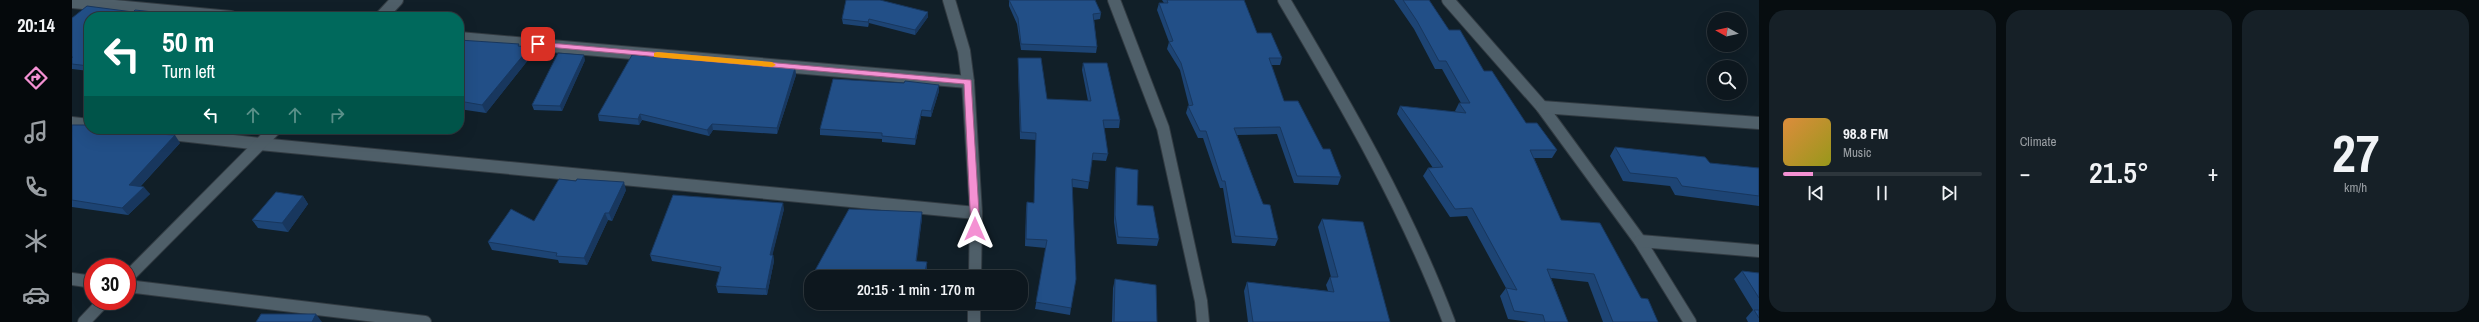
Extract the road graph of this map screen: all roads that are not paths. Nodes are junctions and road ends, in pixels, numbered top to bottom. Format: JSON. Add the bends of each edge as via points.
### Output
{"nodes":[{"id":1,"x":397,"y":0,"type":"edge"},
{"id":2,"x":949,"y":0,"type":"edge"},
{"id":3,"x":1114,"y":0,"type":"edge"},
{"id":4,"x":1284,"y":0,"type":"edge"},
{"id":5,"x":1448,"y":0,"type":"edge"},
{"id":6,"x":72,"y":2,"type":"edge"},
{"id":7,"x":178,"y":12,"type":"edge"},
{"id":8,"x":386,"y":12,"type":"edge"},
{"id":9,"x":464,"y":38,"type":"edge"},
{"id":10,"x":968,"y":82,"type":"junction"},
{"id":11,"x":1542,"y":107,"type":"junction"},
{"id":12,"x":1759,"y":122,"type":"edge"},
{"id":13,"x":72,"y":123,"type":"edge"},
{"id":14,"x":84,"y":124,"type":"edge"},
{"id":15,"x":171,"y":134,"type":"edge"},
{"id":16,"x":269,"y":134,"type":"edge"},
{"id":17,"x":260,"y":144,"type":"junction"},
{"id":18,"x":976,"y":213,"type":"junction"},
{"id":19,"x":1640,"y":241,"type":"junction"},
{"id":20,"x":1759,"y":251,"type":"edge"},
{"id":21,"x":136,"y":269,"type":"edge"},
{"id":22,"x":974,"y":270,"type":"edge"},
{"id":23,"x":72,"y":279,"type":"edge"},
{"id":24,"x":84,"y":281,"type":"edge"},
{"id":25,"x":136,"y":287,"type":"edge"},
{"id":26,"x":95,"y":310,"type":"edge"},
{"id":27,"x":974,"y":310,"type":"edge"},
{"id":28,"x":84,"y":322,"type":"edge"},
{"id":29,"x":425,"y":322,"type":"edge"},
{"id":30,"x":974,"y":322,"type":"edge"},
{"id":31,"x":1203,"y":322,"type":"edge"},
{"id":32,"x":1449,"y":322,"type":"edge"},
{"id":33,"x":1690,"y":322,"type":"edge"}],
"edges":[{"from":1,"to":8,"type":"street"},
{"from":2,"to":10,"type":"street","via":[[964,51]]},
{"from":3,"to":31,"type":"street","via":[[1163,128],[1201,301]]},
{"from":4,"to":32,"type":"street","via":[[1379,166],[1439,293]]},
{"from":5,"to":11,"type":"street"},
{"from":6,"to":7,"type":"street"},
{"from":9,"to":10,"type":"street"},
{"from":10,"to":18,"type":"street"},
{"from":11,"to":12,"type":"street"},
{"from":11,"to":19,"type":"street"},
{"from":13,"to":14,"type":"street"},
{"from":15,"to":17,"type":"street"},
{"from":16,"to":17,"type":"street"},
{"from":17,"to":18,"type":"street"},
{"from":17,"to":21,"type":"street"},
{"from":18,"to":22,"type":"street"},
{"from":19,"to":20,"type":"street"},
{"from":19,"to":33,"type":"street"},
{"from":23,"to":24,"type":"street"},
{"from":25,"to":29,"type":"street"},
{"from":26,"to":28,"type":"street"},
{"from":27,"to":30,"type":"street"}]}
